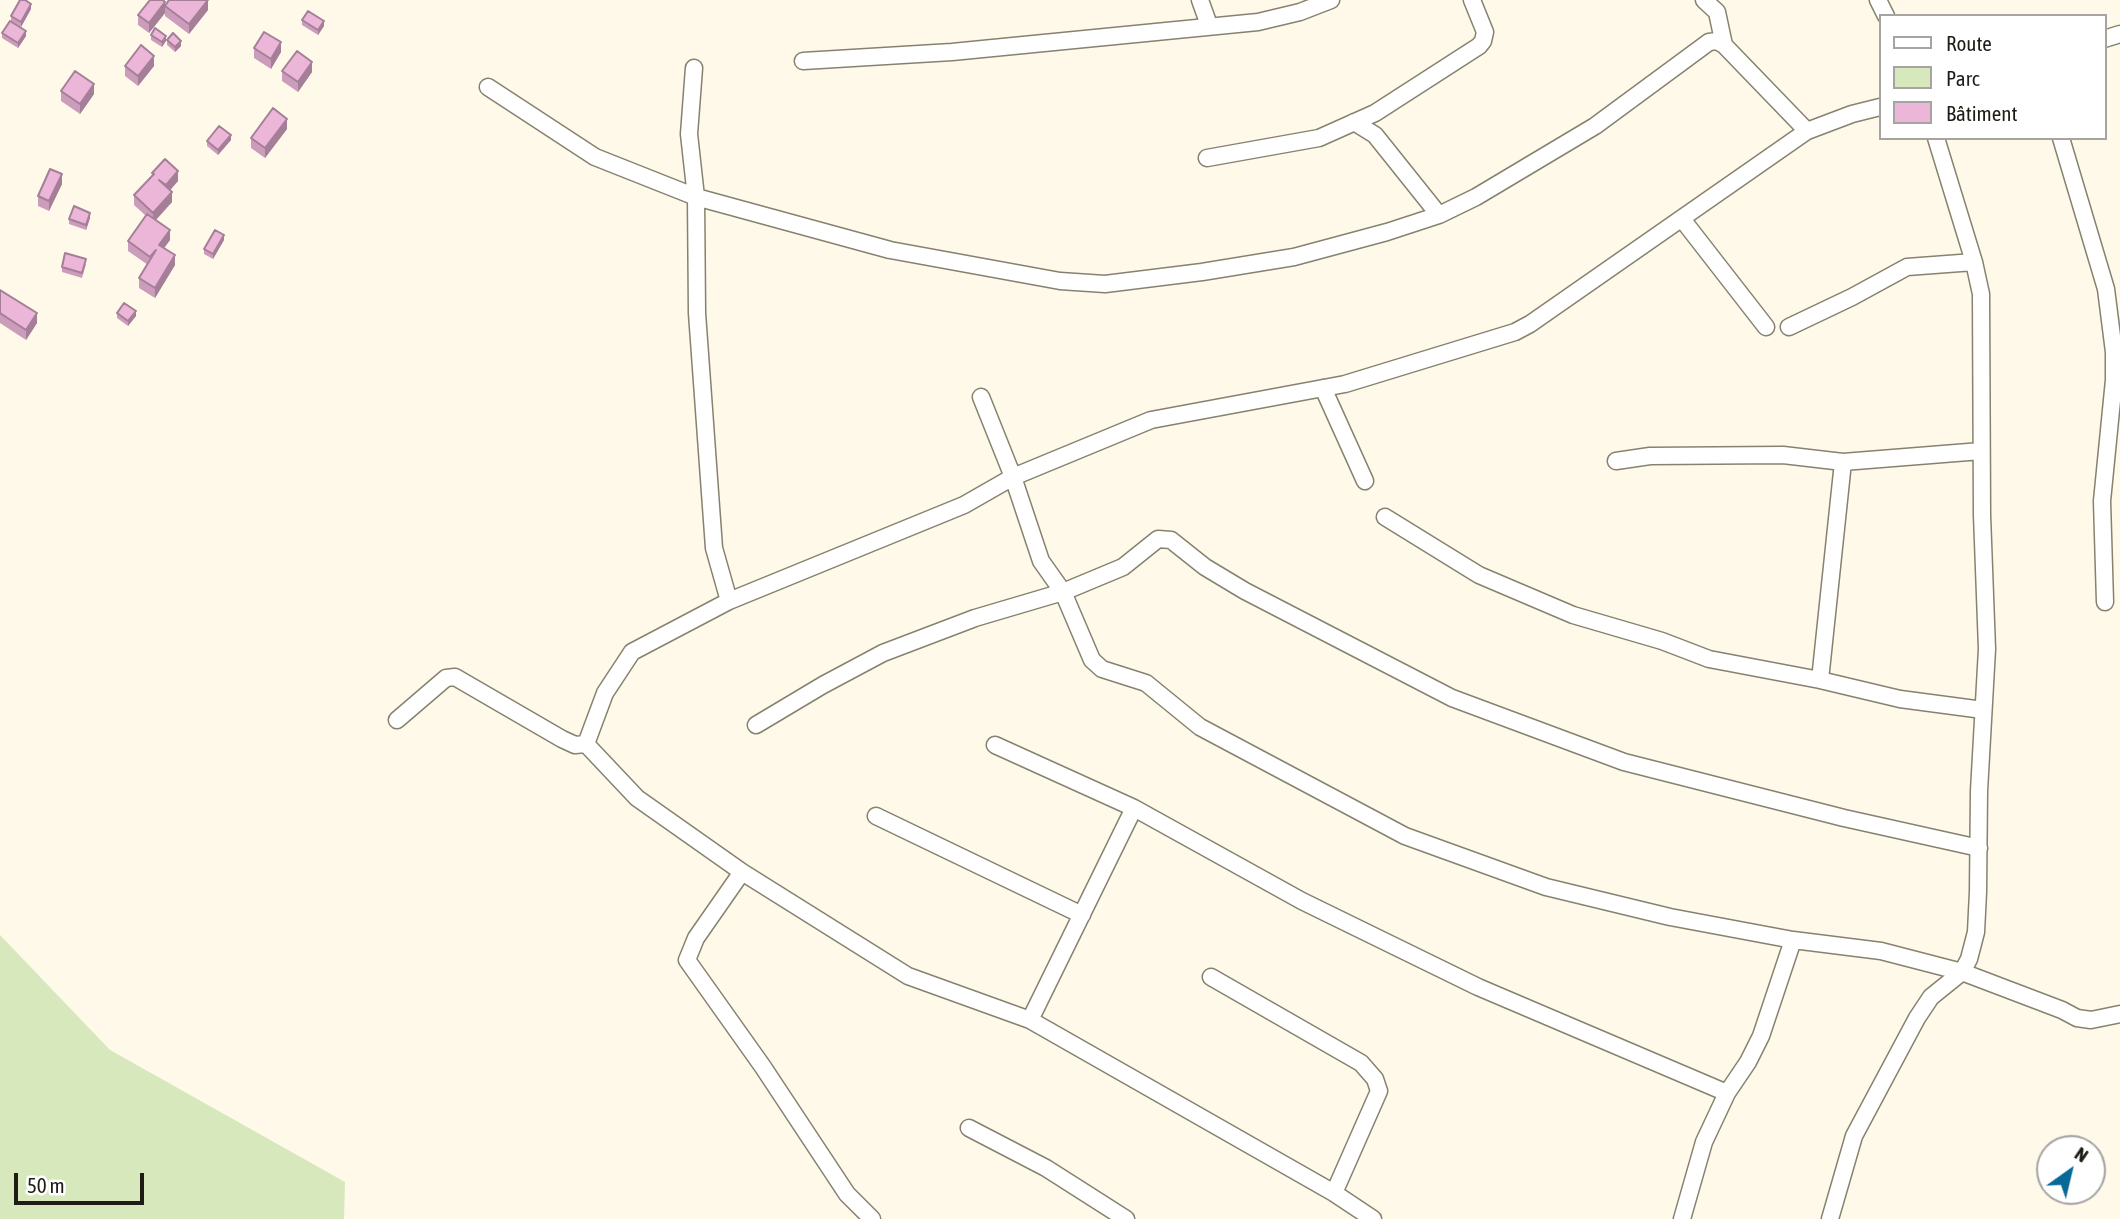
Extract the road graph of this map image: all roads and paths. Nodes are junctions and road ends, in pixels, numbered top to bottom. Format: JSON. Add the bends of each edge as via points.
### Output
{"nodes":[{"id":1,"x":1200,"y":0,"type":"edge"},
{"id":2,"x":1331,"y":0,"type":"edge"},
{"id":3,"x":1472,"y":0,"type":"edge"},
{"id":4,"x":1704,"y":0,"type":"edge"},
{"id":5,"x":1209,"y":25,"type":"junction"},
{"id":6,"x":1724,"y":45,"type":"junction"},
{"id":7,"x":803,"y":61,"type":"dead end"},
{"id":8,"x":694,"y":68,"type":"dead end"},
{"id":9,"x":488,"y":87,"type":"dead end"},
{"id":10,"x":1878,"y":108,"type":"edge"},
{"id":11,"x":1354,"y":122,"type":"junction"},
{"id":12,"x":1807,"y":131,"type":"junction"},
{"id":13,"x":1937,"y":140,"type":"edge"},
{"id":14,"x":2062,"y":140,"type":"edge"},
{"id":15,"x":1207,"y":158,"type":"dead end"},
{"id":16,"x":696,"y":197,"type":"junction"},
{"id":17,"x":1439,"y":215,"type":"junction"},
{"id":18,"x":1682,"y":219,"type":"junction"},
{"id":19,"x":1974,"y":262,"type":"junction"},
{"id":20,"x":1766,"y":327,"type":"dead end"},
{"id":21,"x":1789,"y":327,"type":"dead end"},
{"id":22,"x":2117,"y":352,"type":"edge"},
{"id":23,"x":1323,"y":388,"type":"junction"},
{"id":24,"x":981,"y":397,"type":"dead end"},
{"id":25,"x":1981,"y":451,"type":"junction"},
{"id":26,"x":1616,"y":461,"type":"dead end"},
{"id":27,"x":1843,"y":462,"type":"junction"},
{"id":28,"x":1013,"y":477,"type":"junction"},
{"id":29,"x":1365,"y":481,"type":"dead end"},
{"id":30,"x":1385,"y":517,"type":"dead end"},
{"id":31,"x":1063,"y":592,"type":"junction"},
{"id":32,"x":729,"y":601,"type":"junction"},
{"id":33,"x":2105,"y":602,"type":"dead end"},
{"id":34,"x":1820,"y":680,"type":"junction"},
{"id":35,"x":1983,"y":710,"type":"junction"},
{"id":36,"x":397,"y":720,"type":"dead end"},
{"id":37,"x":756,"y":725,"type":"dead end"},
{"id":38,"x":586,"y":744,"type":"junction"},
{"id":39,"x":995,"y":746,"type":"dead end"},
{"id":40,"x":1134,"y":808,"type":"junction"},
{"id":41,"x":876,"y":816,"type":"dead end"},
{"id":42,"x":1979,"y":848,"type":"junction"},
{"id":43,"x":742,"y":872,"type":"junction"},
{"id":44,"x":1082,"y":915,"type":"junction"},
{"id":45,"x":1793,"y":940,"type":"junction"},
{"id":46,"x":1962,"y":972,"type":"junction"},
{"id":47,"x":1211,"y":977,"type":"dead end"},
{"id":48,"x":2120,"y":1014,"type":"edge"},
{"id":49,"x":1030,"y":1020,"type":"junction"},
{"id":50,"x":1727,"y":1093,"type":"junction"},
{"id":51,"x":969,"y":1128,"type":"dead end"},
{"id":52,"x":1334,"y":1194,"type":"junction"},
{"id":53,"x":872,"y":1219,"type":"edge"},
{"id":54,"x":1126,"y":1219,"type":"edge"},
{"id":55,"x":1373,"y":1219,"type":"edge"},
{"id":56,"x":1682,"y":1219,"type":"edge"},
{"id":57,"x":1830,"y":1219,"type":"edge"}],
"edges":[{"from":1,"to":5,"type":"street"},
{"from":2,"to":5,"type":"street","via":[[1258,22]]},
{"from":3,"to":11,"type":"street","via":[[1485,32],[1479,46],[1376,113]]},
{"from":4,"to":6,"type":"street","via":[[1717,12]]},
{"from":5,"to":7,"type":"street","via":[[951,52]]},
{"from":6,"to":12,"type":"street"},
{"from":6,"to":17,"type":"street","via":[[1709,42],[1595,126]]},
{"from":8,"to":16,"type":"street","via":[[689,134]]},
{"from":9,"to":16,"type":"street","via":[[595,157]]},
{"from":10,"to":12,"type":"street"},
{"from":11,"to":15,"type":"street","via":[[1319,138]]},
{"from":11,"to":17,"type":"street","via":[[1375,135]]},
{"from":12,"to":18,"type":"street"},
{"from":13,"to":19,"type":"street"},
{"from":14,"to":22,"type":"street","via":[[2106,289]]},
{"from":16,"to":17,"type":"street","via":[[890,250],[1060,281],[1105,284],[1294,257]]},
{"from":16,"to":32,"type":"street","via":[[696,313],[714,548]]},
{"from":18,"to":20,"type":"street"},
{"from":18,"to":23,"type":"street","via":[[1515,332]]},
{"from":19,"to":21,"type":"street","via":[[1907,267]]},
{"from":19,"to":25,"type":"street","via":[[1981,293]]},
{"from":22,"to":33,"type":"street","via":[[2102,501]]},
{"from":23,"to":28,"type":"street","via":[[1162,417]]},
{"from":23,"to":29,"type":"street"},
{"from":24,"to":28,"type":"street"},
{"from":25,"to":27,"type":"street"},
{"from":25,"to":35,"type":"street","via":[[1987,649]]},
{"from":26,"to":27,"type":"street","via":[[1650,456],[1783,455]]},
{"from":27,"to":34,"type":"street"},
{"from":28,"to":31,"type":"street","via":[[1041,561]]},
{"from":28,"to":32,"type":"street","via":[[964,505]]},
{"from":30,"to":34,"type":"street","via":[[1479,575],[1573,615],[1709,659]]},
{"from":31,"to":37,"type":"street","via":[[975,618],[883,653]]},
{"from":31,"to":42,"type":"street","via":[[1123,568],[1158,539],[1171,540],[1245,591],[1452,698],[1624,762]]},
{"from":31,"to":45,"type":"street","via":[[1092,660],[1102,669],[1146,683],[1200,727],[1405,836],[1546,887]]},
{"from":32,"to":38,"type":"street","via":[[632,652],[605,693]]},
{"from":34,"to":35,"type":"street","via":[[1900,699]]},
{"from":35,"to":42,"type":"street"},
{"from":36,"to":38,"type":"street","via":[[446,678],[455,677],[562,739]]},
{"from":38,"to":43,"type":"street","via":[[637,798]]},
{"from":39,"to":40,"type":"street"},
{"from":40,"to":44,"type":"street"},
{"from":40,"to":50,"type":"street","via":[[1302,901],[1478,987]]},
{"from":41,"to":44,"type":"street"},
{"from":42,"to":46,"type":"street","via":[[1976,932]]},
{"from":43,"to":49,"type":"street","via":[[908,976]]},
{"from":43,"to":53,"type":"street","via":[[696,938],[687,960],[847,1194]]},
{"from":44,"to":49,"type":"street"},
{"from":45,"to":46,"type":"street","via":[[1881,951]]},
{"from":45,"to":50,"type":"street","via":[[1761,1036]]},
{"from":46,"to":48,"type":"street","via":[[2077,1018]]},
{"from":46,"to":57,"type":"street","via":[[1931,997],[1878,1090],[1854,1136]]},
{"from":47,"to":52,"type":"street","via":[[1361,1063],[1375,1079],[1379,1091]]},
{"from":49,"to":52,"type":"street"},
{"from":50,"to":56,"type":"street","via":[[1704,1142]]},
{"from":51,"to":54,"type":"street","via":[[1046,1168]]},
{"from":52,"to":55,"type":"street"}]}
